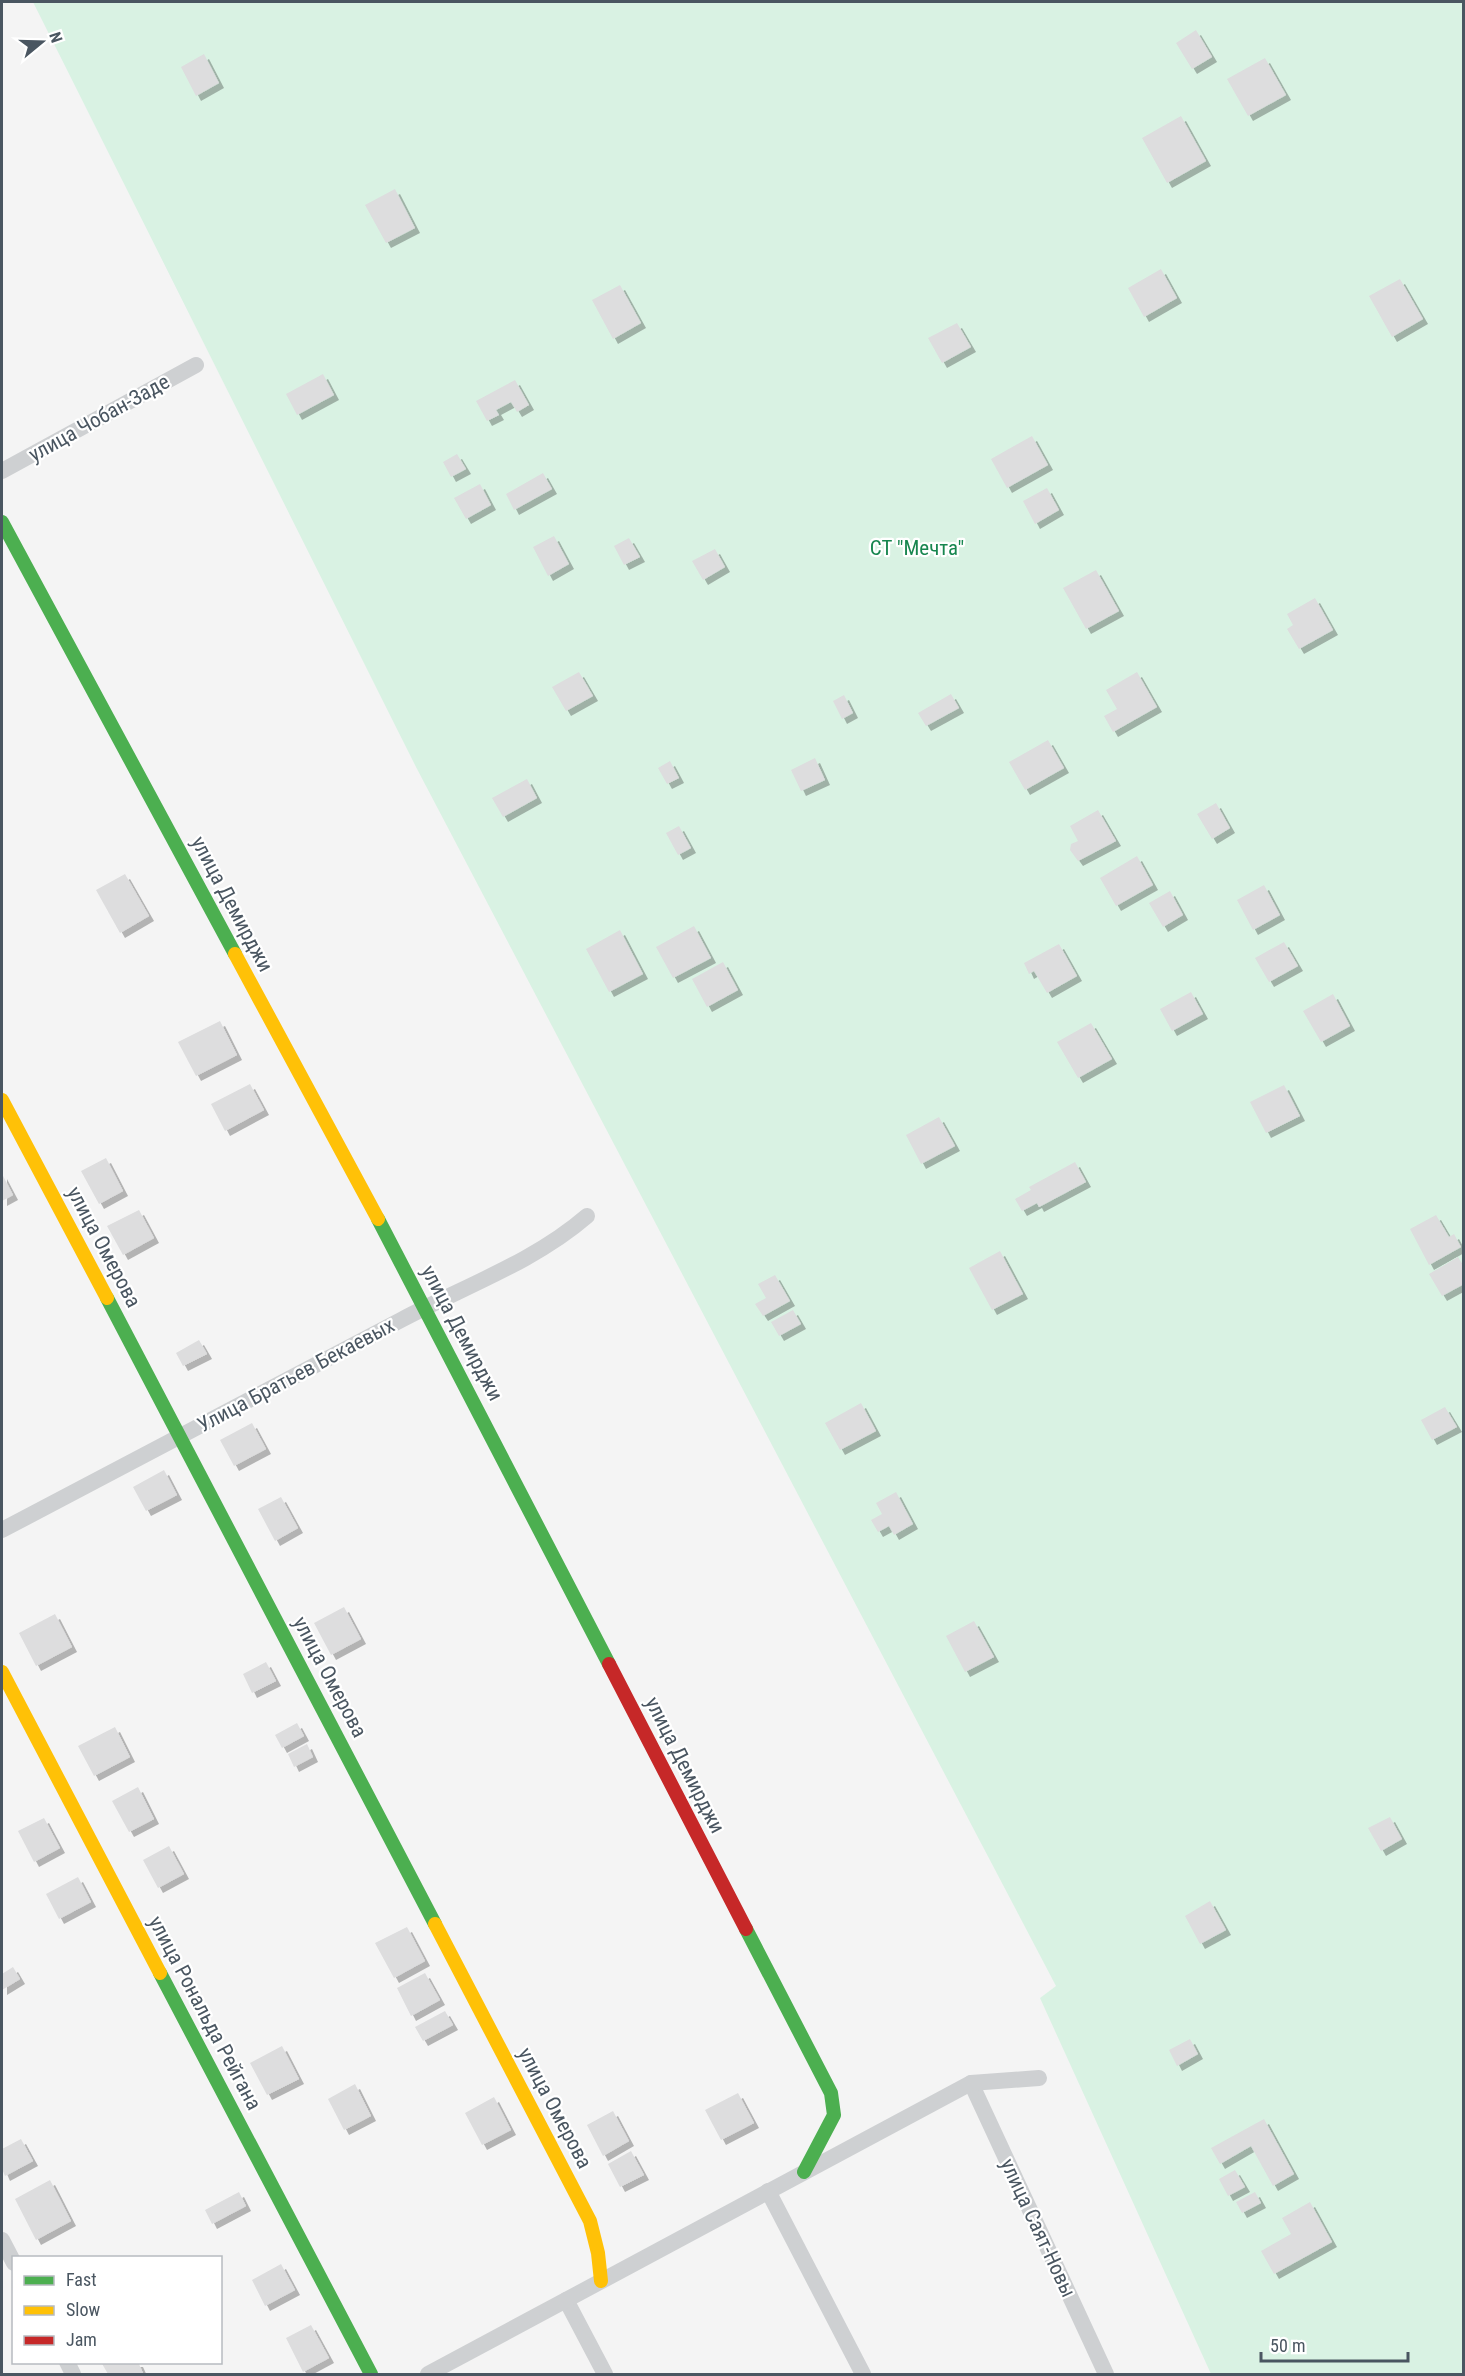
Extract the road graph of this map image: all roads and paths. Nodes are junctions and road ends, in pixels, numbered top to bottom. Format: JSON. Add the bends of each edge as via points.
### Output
{"nodes":[{"id":1,"x":196,"y":365,"type":"dead end"},
{"id":2,"x":2,"y":471,"type":"edge"},
{"id":3,"x":2,"y":522,"type":"edge"},
{"id":4,"x":2,"y":1100,"type":"edge"},
{"id":5,"x":587,"y":1216,"type":"dead end"},
{"id":6,"x":425,"y":1307,"type":"junction"},
{"id":7,"x":180,"y":1436,"type":"junction"},
{"id":8,"x":2,"y":1530,"type":"edge"},
{"id":9,"x":2,"y":1672,"type":"edge"},
{"id":10,"x":1039,"y":2078,"type":"dead end"},
{"id":11,"x":970,"y":2083,"type":"junction"},
{"id":12,"x":804,"y":2172,"type":"junction"},
{"id":13,"x":768,"y":2192,"type":"junction"},
{"id":14,"x":2,"y":2240,"type":"edge"},
{"id":15,"x":12,"y":2259,"type":"edge"},
{"id":16,"x":601,"y":2281,"type":"junction"},
{"id":17,"x":566,"y":2300,"type":"junction"},
{"id":18,"x":372,"y":2374,"type":"edge"},
{"id":19,"x":428,"y":2374,"type":"edge"},
{"id":20,"x":605,"y":2374,"type":"edge"},
{"id":21,"x":863,"y":2374,"type":"edge"},
{"id":22,"x":1106,"y":2374,"type":"edge"}],
"edges":[{"from":1,"to":2,"type":"street","name":"улица Чобан-Заде"},
{"from":3,"to":6,"type":"street","name":"улица Демирджи"},
{"from":4,"to":7,"type":"street","name":"улица Омерова"},
{"from":5,"to":6,"type":"street","name":"Улица Братьев Бекаевых","via":[[538,1251]]},
{"from":6,"to":7,"type":"street","name":"Улица Братьев Бекаевых"},
{"from":6,"to":12,"type":"street","name":"улица Демирджи","via":[[831,2093],[834,2115]]},
{"from":7,"to":8,"type":"street","name":"Улица Братьев Бекаевых"},
{"from":7,"to":16,"type":"street","name":"улица Омерова","via":[[590,2221]]},
{"from":9,"to":18,"type":"street","name":"улица Рональда Рейгана"},
{"from":10,"to":11,"type":"street"},
{"from":11,"to":12,"type":"street"},
{"from":11,"to":22,"type":"street","name":"улица Саят-Новы"},
{"from":12,"to":13,"type":"street"},
{"from":13,"to":16,"type":"street"},
{"from":13,"to":21,"type":"street"},
{"from":14,"to":15,"type":"street"},
{"from":16,"to":17,"type":"street"},
{"from":17,"to":19,"type":"street"},
{"from":17,"to":20,"type":"street"}]}
